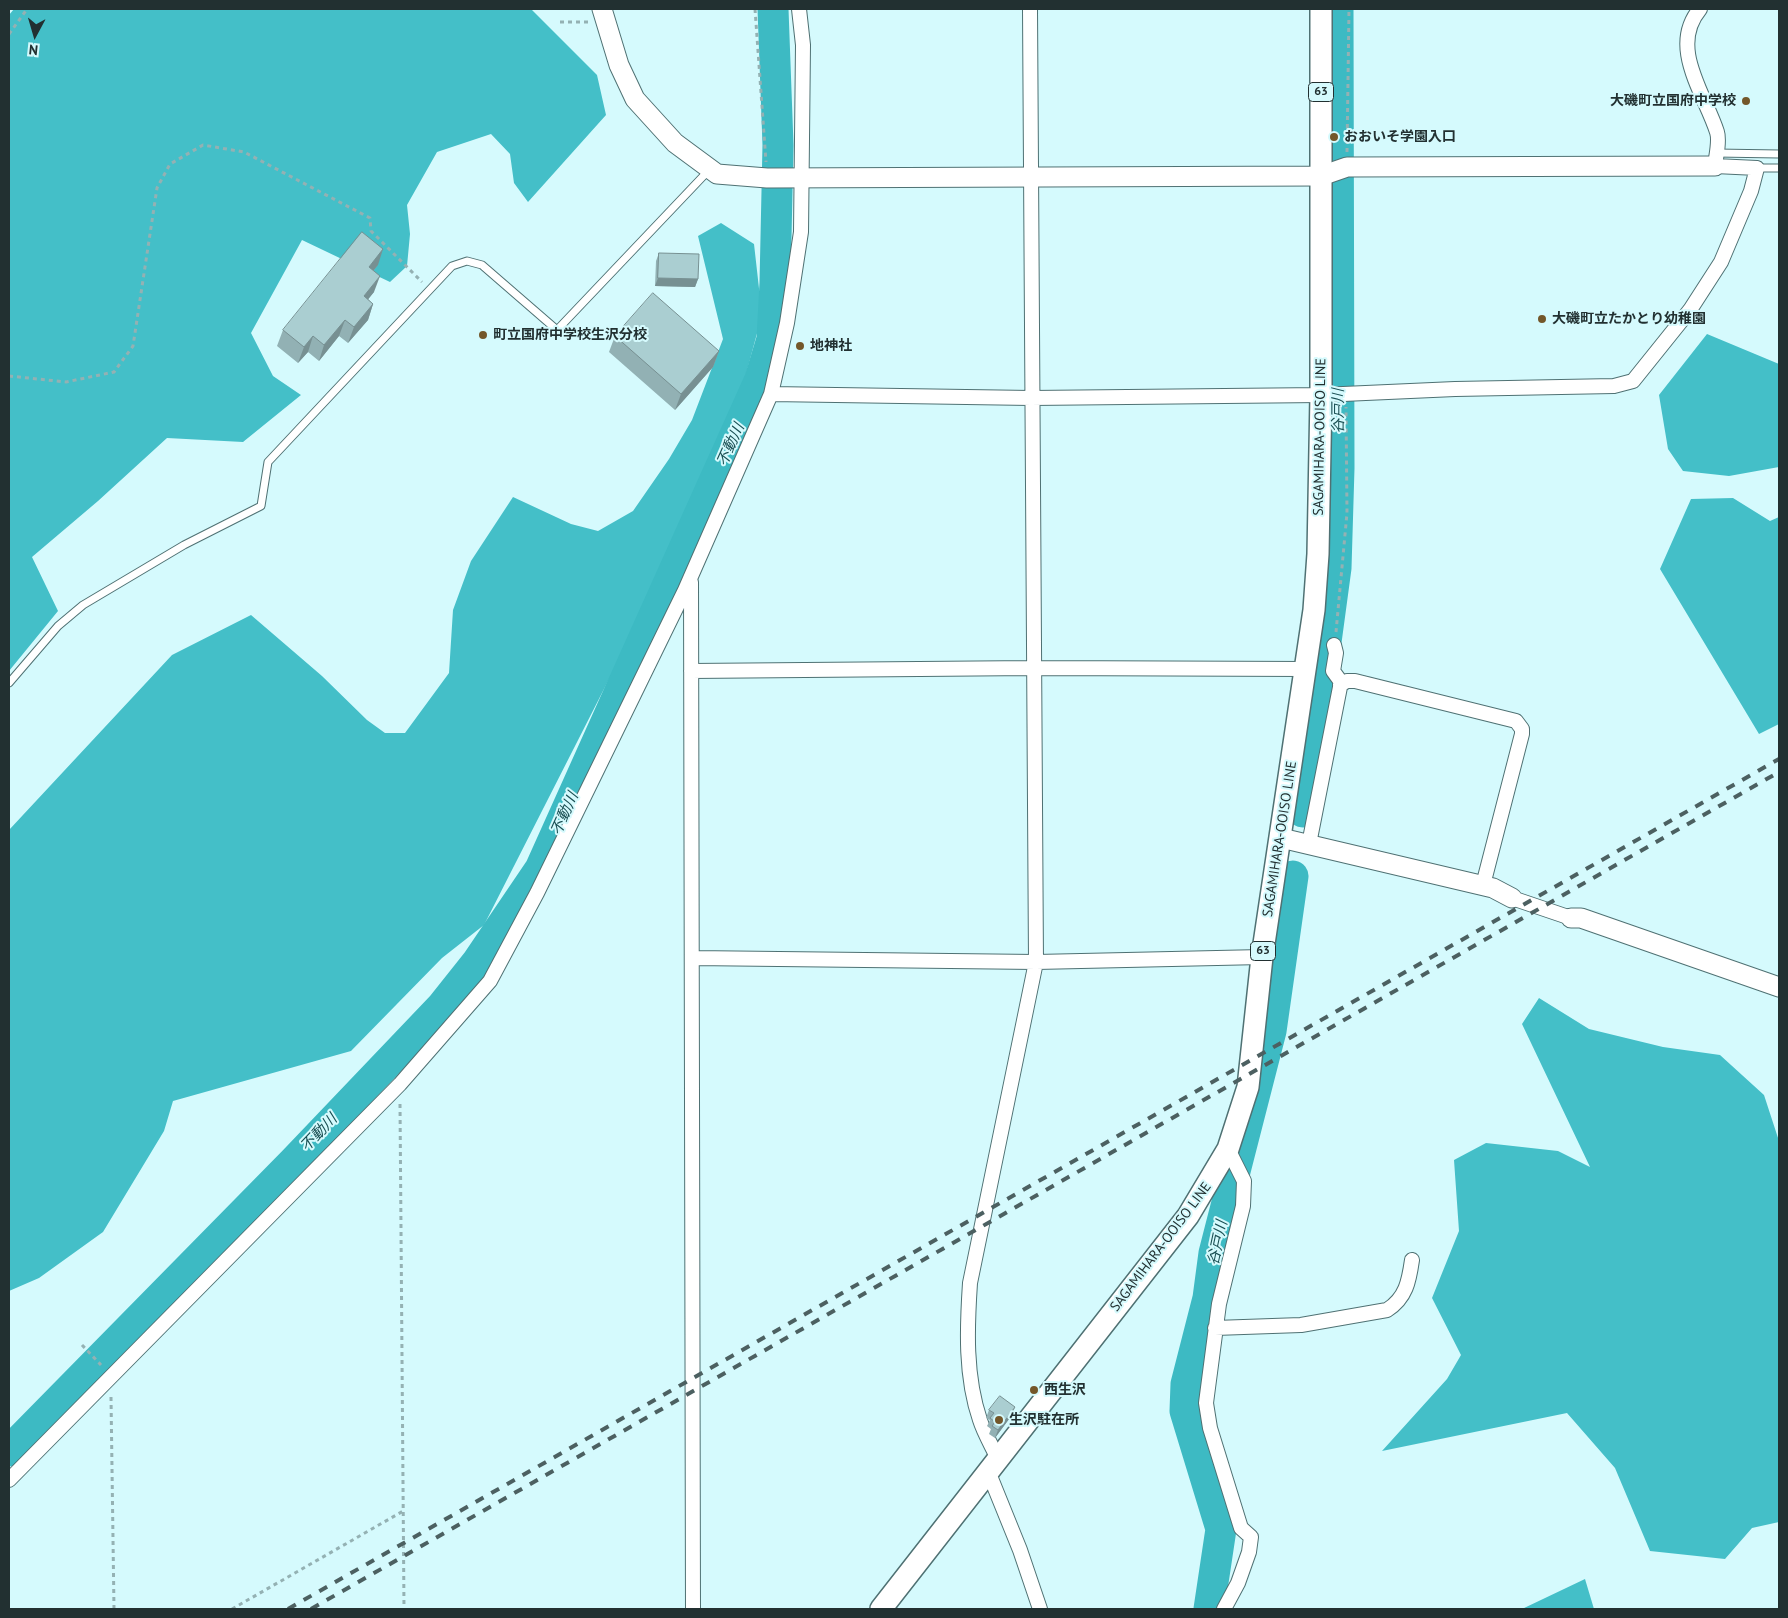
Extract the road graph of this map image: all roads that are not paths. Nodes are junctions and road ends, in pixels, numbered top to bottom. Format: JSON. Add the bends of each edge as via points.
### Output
{"nodes":[{"id":1,"x":799,"y":9,"type":"edge"},
{"id":2,"x":1030,"y":9,"type":"edge"},
{"id":3,"x":1320,"y":9,"type":"edge"},
{"id":4,"x":1700,"y":9,"type":"edge"},
{"id":5,"x":604,"y":15,"type":"edge"},
{"id":6,"x":1779,"y":154,"type":"edge"},
{"id":7,"x":1716,"y":159,"type":"junction"},
{"id":8,"x":1757,"y":168,"type":"junction"},
{"id":9,"x":1779,"y":168,"type":"edge"},
{"id":10,"x":710,"y":169,"type":"junction"},
{"id":11,"x":1332,"y":172,"type":"junction"},
{"id":12,"x":1030,"y":177,"type":"junction"},
{"id":13,"x":801,"y":178,"type":"junction"},
{"id":14,"x":771,"y":394,"type":"junction"},
{"id":15,"x":1335,"y":394,"type":"junction"},
{"id":16,"x":1031,"y":398,"type":"junction"},
{"id":17,"x":691,"y":574,"type":"junction"},
{"id":18,"x":1334,"y":645,"type":"road end"},
{"id":19,"x":1033,"y":668,"type":"junction"},
{"id":20,"x":1306,"y":669,"type":"junction"},
{"id":21,"x":690,"y":671,"type":"junction"},
{"id":22,"x":9,"y":684,"type":"edge"},
{"id":23,"x":1340,"y":685,"type":"junction"},
{"id":24,"x":1280,"y":838,"type":"junction"},
{"id":25,"x":1309,"y":844,"type":"junction"},
{"id":26,"x":1483,"y":885,"type":"junction"},
{"id":27,"x":1512,"y":898,"type":"joint"},
{"id":28,"x":1570,"y":918,"type":"joint"},
{"id":29,"x":1262,"y":957,"type":"junction"},
{"id":30,"x":693,"y":958,"type":"junction"},
{"id":31,"x":1036,"y":962,"type":"junction"},
{"id":32,"x":1779,"y":988,"type":"edge"},
{"id":33,"x":1231,"y":1155,"type":"junction"},
{"id":34,"x":1412,"y":1260,"type":"dead end"},
{"id":35,"x":1216,"y":1328,"type":"junction"},
{"id":36,"x":993,"y":1465,"type":"junction"},
{"id":37,"x":9,"y":1480,"type":"edge"},
{"id":38,"x":693,"y":1609,"type":"edge"},
{"id":39,"x":881,"y":1609,"type":"edge"},
{"id":40,"x":1040,"y":1609,"type":"edge"},
{"id":41,"x":1224,"y":1609,"type":"edge"}],
"edges":[{"from":1,"to":13,"type":"street","via":[[803,45]]},
{"from":2,"to":12,"type":"street"},
{"from":3,"to":11,"type":"main road","name":"SAGAMIHARA-OOISO LINE","number":"63"},
{"from":4,"to":7,"type":"street","via":[[1690,27],[1687,52],[1718,134]]},
{"from":5,"to":10,"type":"street","via":[[619,65],[635,99],[675,143]]},
{"from":6,"to":7,"type":"lane"},
{"from":7,"to":8,"type":"street"},
{"from":7,"to":11,"type":"street"},
{"from":8,"to":9,"type":"lane"},
{"from":8,"to":15,"type":"street","via":[[1721,262],[1690,310],[1633,381],[1614,386]]},
{"from":10,"to":13,"type":"street","via":[[717,174]]},
{"from":10,"to":22,"type":"lane","via":[[557,330],[482,265],[467,261],[452,266],[268,462],[261,506],[184,545],[83,605],[58,626]]},
{"from":11,"to":12,"type":"street"},
{"from":11,"to":15,"type":"main road","name":"SAGAMIHARA-OOISO LINE","number":"63"},
{"from":12,"to":13,"type":"street"},
{"from":12,"to":16,"type":"street"},
{"from":13,"to":14,"type":"street","via":[[800,232],[794,284]]},
{"from":14,"to":16,"type":"street"},
{"from":14,"to":17,"type":"street"},
{"from":15,"to":16,"type":"street"},
{"from":15,"to":20,"type":"main road","name":"SAGAMIHARA-OOISO LINE","number":"63"},
{"from":16,"to":19,"type":"street"},
{"from":17,"to":21,"type":"street"},
{"from":17,"to":37,"type":"street","via":[[537,893],[490,981],[400,1084]]},
{"from":18,"to":23,"type":"street","via":[[1333,671]]},
{"from":19,"to":20,"type":"street"},
{"from":19,"to":21,"type":"street"},
{"from":19,"to":31,"type":"street"},
{"from":20,"to":24,"type":"main road","name":"SAGAMIHARA-OOISO LINE","number":"63"},
{"from":21,"to":30,"type":"street"},
{"from":23,"to":25,"type":"street"},
{"from":23,"to":26,"type":"street","via":[[1355,681],[1516,721],[1520,726],[1522,734]]},
{"from":24,"to":25,"type":"street"},
{"from":24,"to":29,"type":"main road","name":"SAGAMIHARA-OOISO LINE","number":"63"},
{"from":25,"to":26,"type":"street"},
{"from":26,"to":27,"type":"street"},
{"from":27,"to":28,"type":"street"},
{"from":28,"to":32,"type":"street","via":[[1581,918]]},
{"from":29,"to":31,"type":"street"},
{"from":29,"to":33,"type":"main road","name":"SAGAMIHARA-OOISO LINE","number":"63","via":[[1248,1087]]},
{"from":30,"to":31,"type":"street"},
{"from":30,"to":38,"type":"street"},
{"from":31,"to":36,"type":"street","via":[[970,1283],[967,1328],[970,1376]]},
{"from":33,"to":35,"type":"street","via":[[1244,1181],[1243,1206]]},
{"from":33,"to":36,"type":"main road","name":"SAGAMIHARA-OOISO LINE","number":"63","via":[[1188,1216]]},
{"from":34,"to":35,"type":"street","via":[[1404,1295],[1387,1310],[1301,1325]]},
{"from":35,"to":41,"type":"street","via":[[1206,1403],[1210,1428],[1242,1528],[1251,1537],[1238,1583]]},
{"from":36,"to":39,"type":"main road","name":"SAGAMIHARA-OOISO LINE","number":"63"},
{"from":36,"to":40,"type":"street"}]}
